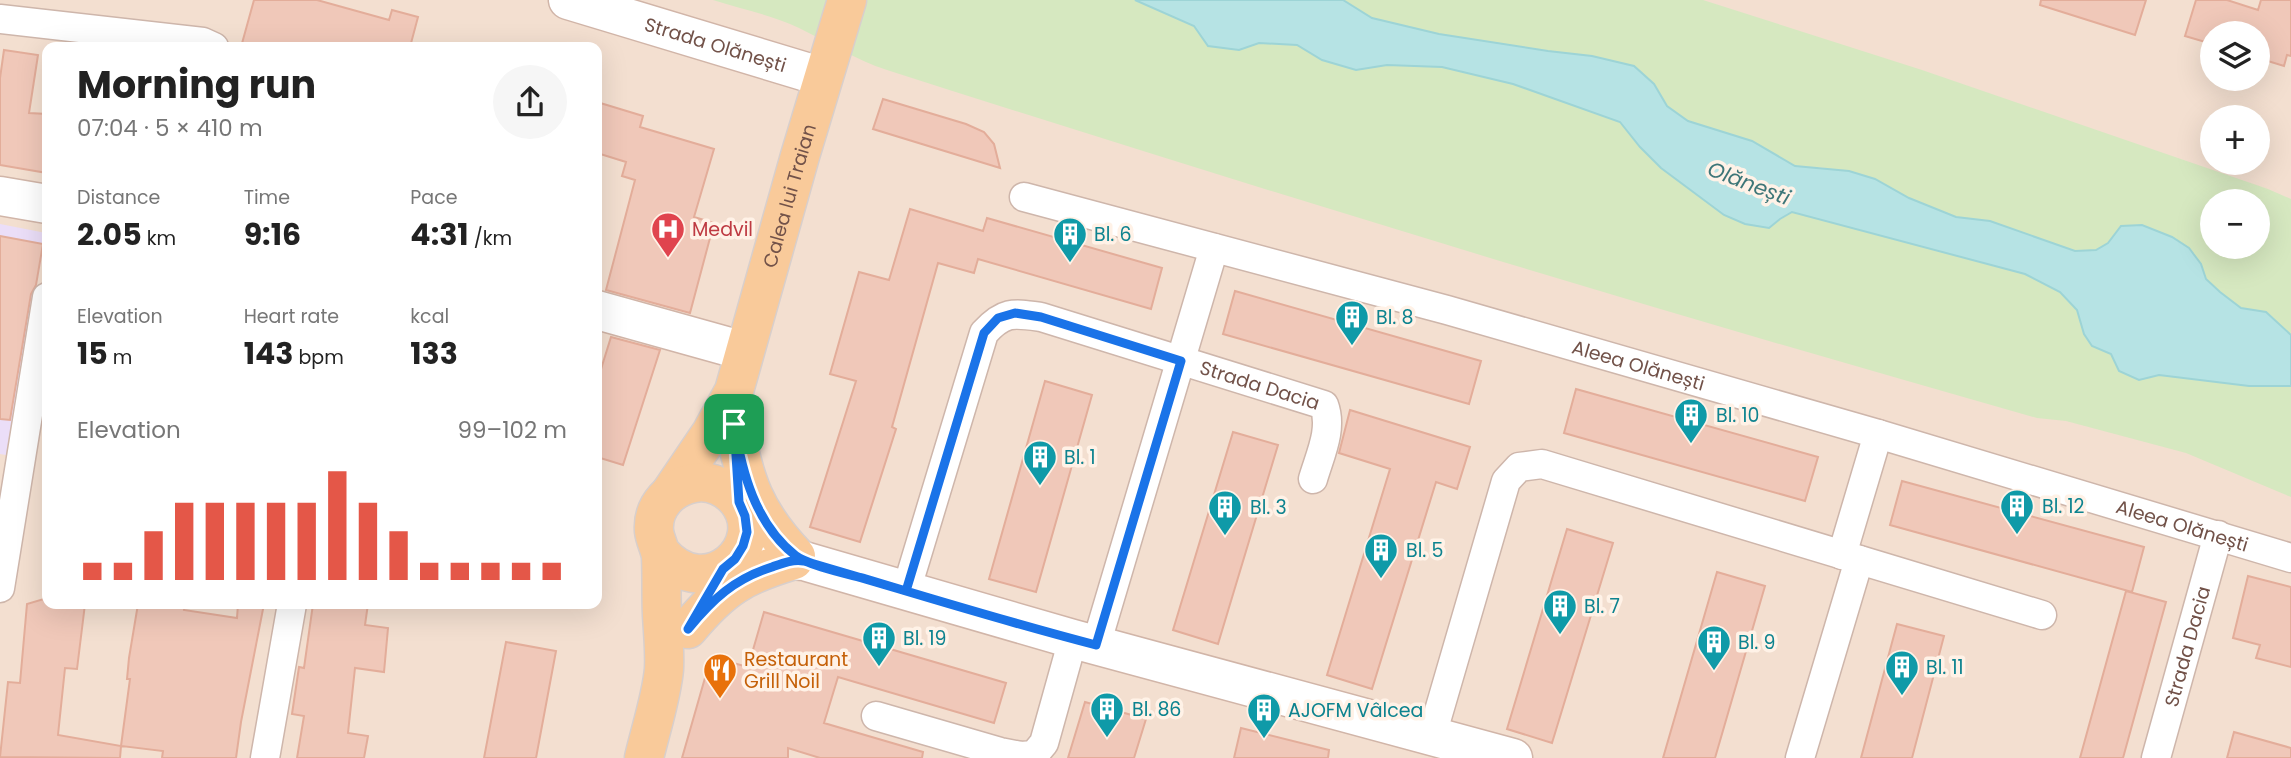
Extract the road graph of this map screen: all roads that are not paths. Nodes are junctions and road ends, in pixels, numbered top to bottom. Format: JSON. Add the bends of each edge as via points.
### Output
{"nodes":[{"id":1,"x":568,"y":0,"type":"edge"},
{"id":2,"x":847,"y":0,"type":"edge"},
{"id":3,"x":0,"y":19,"type":"edge"},
{"id":4,"x":203,"y":42,"type":"edge"},
{"id":5,"x":823,"y":77,"type":"junction"},
{"id":6,"x":0,"y":196,"type":"edge"},
{"id":7,"x":1024,"y":197,"type":"dead end"},
{"id":8,"x":42,"y":203,"type":"edge"},
{"id":9,"x":1213,"y":248,"type":"junction"},
{"id":10,"x":602,"y":311,"type":"edge"},
{"id":11,"x":42,"y":328,"type":"edge"},
{"id":12,"x":744,"y":351,"type":"junction"},
{"id":13,"x":1181,"y":361,"type":"junction"},
{"id":14,"x":734,"y":408,"type":"junction"},
{"id":15,"x":1878,"y":435,"type":"junction"},
{"id":16,"x":1313,"y":478,"type":"dead end"},
{"id":17,"x":671,"y":492,"type":"junction"},
{"id":18,"x":742,"y":509,"type":"junction"},
{"id":19,"x":2218,"y":535,"type":"junction"},
{"id":20,"x":661,"y":553,"type":"junction"},
{"id":21,"x":1850,"y":557,"type":"junction"},
{"id":22,"x":2291,"y":558,"type":"edge"},
{"id":23,"x":798,"y":559,"type":"junction"},
{"id":24,"x":729,"y":564,"type":"junction"},
{"id":25,"x":0,"y":589,"type":"edge"},
{"id":26,"x":906,"y":591,"type":"junction"},
{"id":27,"x":291,"y":609,"type":"edge"},
{"id":28,"x":2042,"y":615,"type":"dead end"},
{"id":29,"x":688,"y":629,"type":"junction"},
{"id":30,"x":1084,"y":642,"type":"junction"},
{"id":31,"x":664,"y":670,"type":"junction"},
{"id":32,"x":876,"y":716,"type":"dead end"},
{"id":33,"x":1432,"y":736,"type":"junction"},
{"id":34,"x":1034,"y":757,"type":"edge"},
{"id":35,"x":265,"y":758,"type":"edge"},
{"id":36,"x":645,"y":758,"type":"edge"},
{"id":37,"x":1513,"y":758,"type":"edge"},
{"id":38,"x":1800,"y":758,"type":"edge"},
{"id":39,"x":2155,"y":758,"type":"edge"}],
"edges":[{"from":1,"to":5,"type":"main road","name":"Strada Olănești"},
{"from":2,"to":5,"type":"main road","name":"Calea lui Traian"},
{"from":3,"to":4,"type":"street"},
{"from":5,"to":12,"type":"main road","name":"Calea lui Traian"},
{"from":6,"to":8,"type":"main road"},
{"from":7,"to":9,"type":"street","name":"Aleea Olănești"},
{"from":9,"to":13,"type":"street"},
{"from":9,"to":15,"type":"street","name":"Aleea Olănești","via":[[1447,310]]},
{"from":10,"to":12,"type":"main road"},
{"from":11,"to":25,"type":"street"},
{"from":12,"to":14,"type":"main road","name":"Calea lui Traian"},
{"from":13,"to":16,"type":"street","name":"Strada Dacia","via":[[1324,405],[1329,417],[1327,432]]},
{"from":13,"to":26,"type":"street","name":"Strada Dacia","via":[[1041,317],[1015,313],[998,318],[984,333]]},
{"from":13,"to":30,"type":"street"},
{"from":14,"to":17,"type":"main road","name":"Calea lui Traian"},
{"from":14,"to":18,"type":"main road","name":"Calea lui Traian"},
{"from":14,"to":23,"type":"main road","via":[[740,460],[755,503]]},
{"from":15,"to":19,"type":"street","name":"Aleea Olănești"},
{"from":15,"to":21,"type":"street"},
{"from":17,"to":18,"type":"main road","via":[[707,483],[728,491]]},
{"from":17,"to":20,"type":"main road","via":[[655,518]]},
{"from":18,"to":23,"type":"main road","via":[[767,537]]},
{"from":18,"to":24,"type":"main road","via":[[747,532]]},
{"from":19,"to":22,"type":"street","name":"Aleea Olănești"},
{"from":19,"to":39,"type":"street","name":"Strada Dacia"},
{"from":20,"to":24,"type":"main road","via":[[682,571],[695,574]]},
{"from":20,"to":31,"type":"main road"},
{"from":21,"to":28,"type":"street"},
{"from":21,"to":33,"type":"street","via":[[1542,464],[1519,467],[1506,481]]},
{"from":21,"to":38,"type":"street"},
{"from":23,"to":24,"type":"main road"},
{"from":23,"to":26,"type":"main road"},
{"from":23,"to":29,"type":"main road","via":[[752,573],[734,584]]},
{"from":24,"to":29,"type":"main road"},
{"from":26,"to":30,"type":"main road"},
{"from":27,"to":35,"type":"street"},
{"from":29,"to":31,"type":"main road"},
{"from":30,"to":33,"type":"main road"},
{"from":30,"to":34,"type":"street","via":[[1044,743]]},
{"from":31,"to":36,"type":"main road"},
{"from":32,"to":34,"type":"street","via":[[1000,752]]},
{"from":33,"to":37,"type":"main road"}]}
